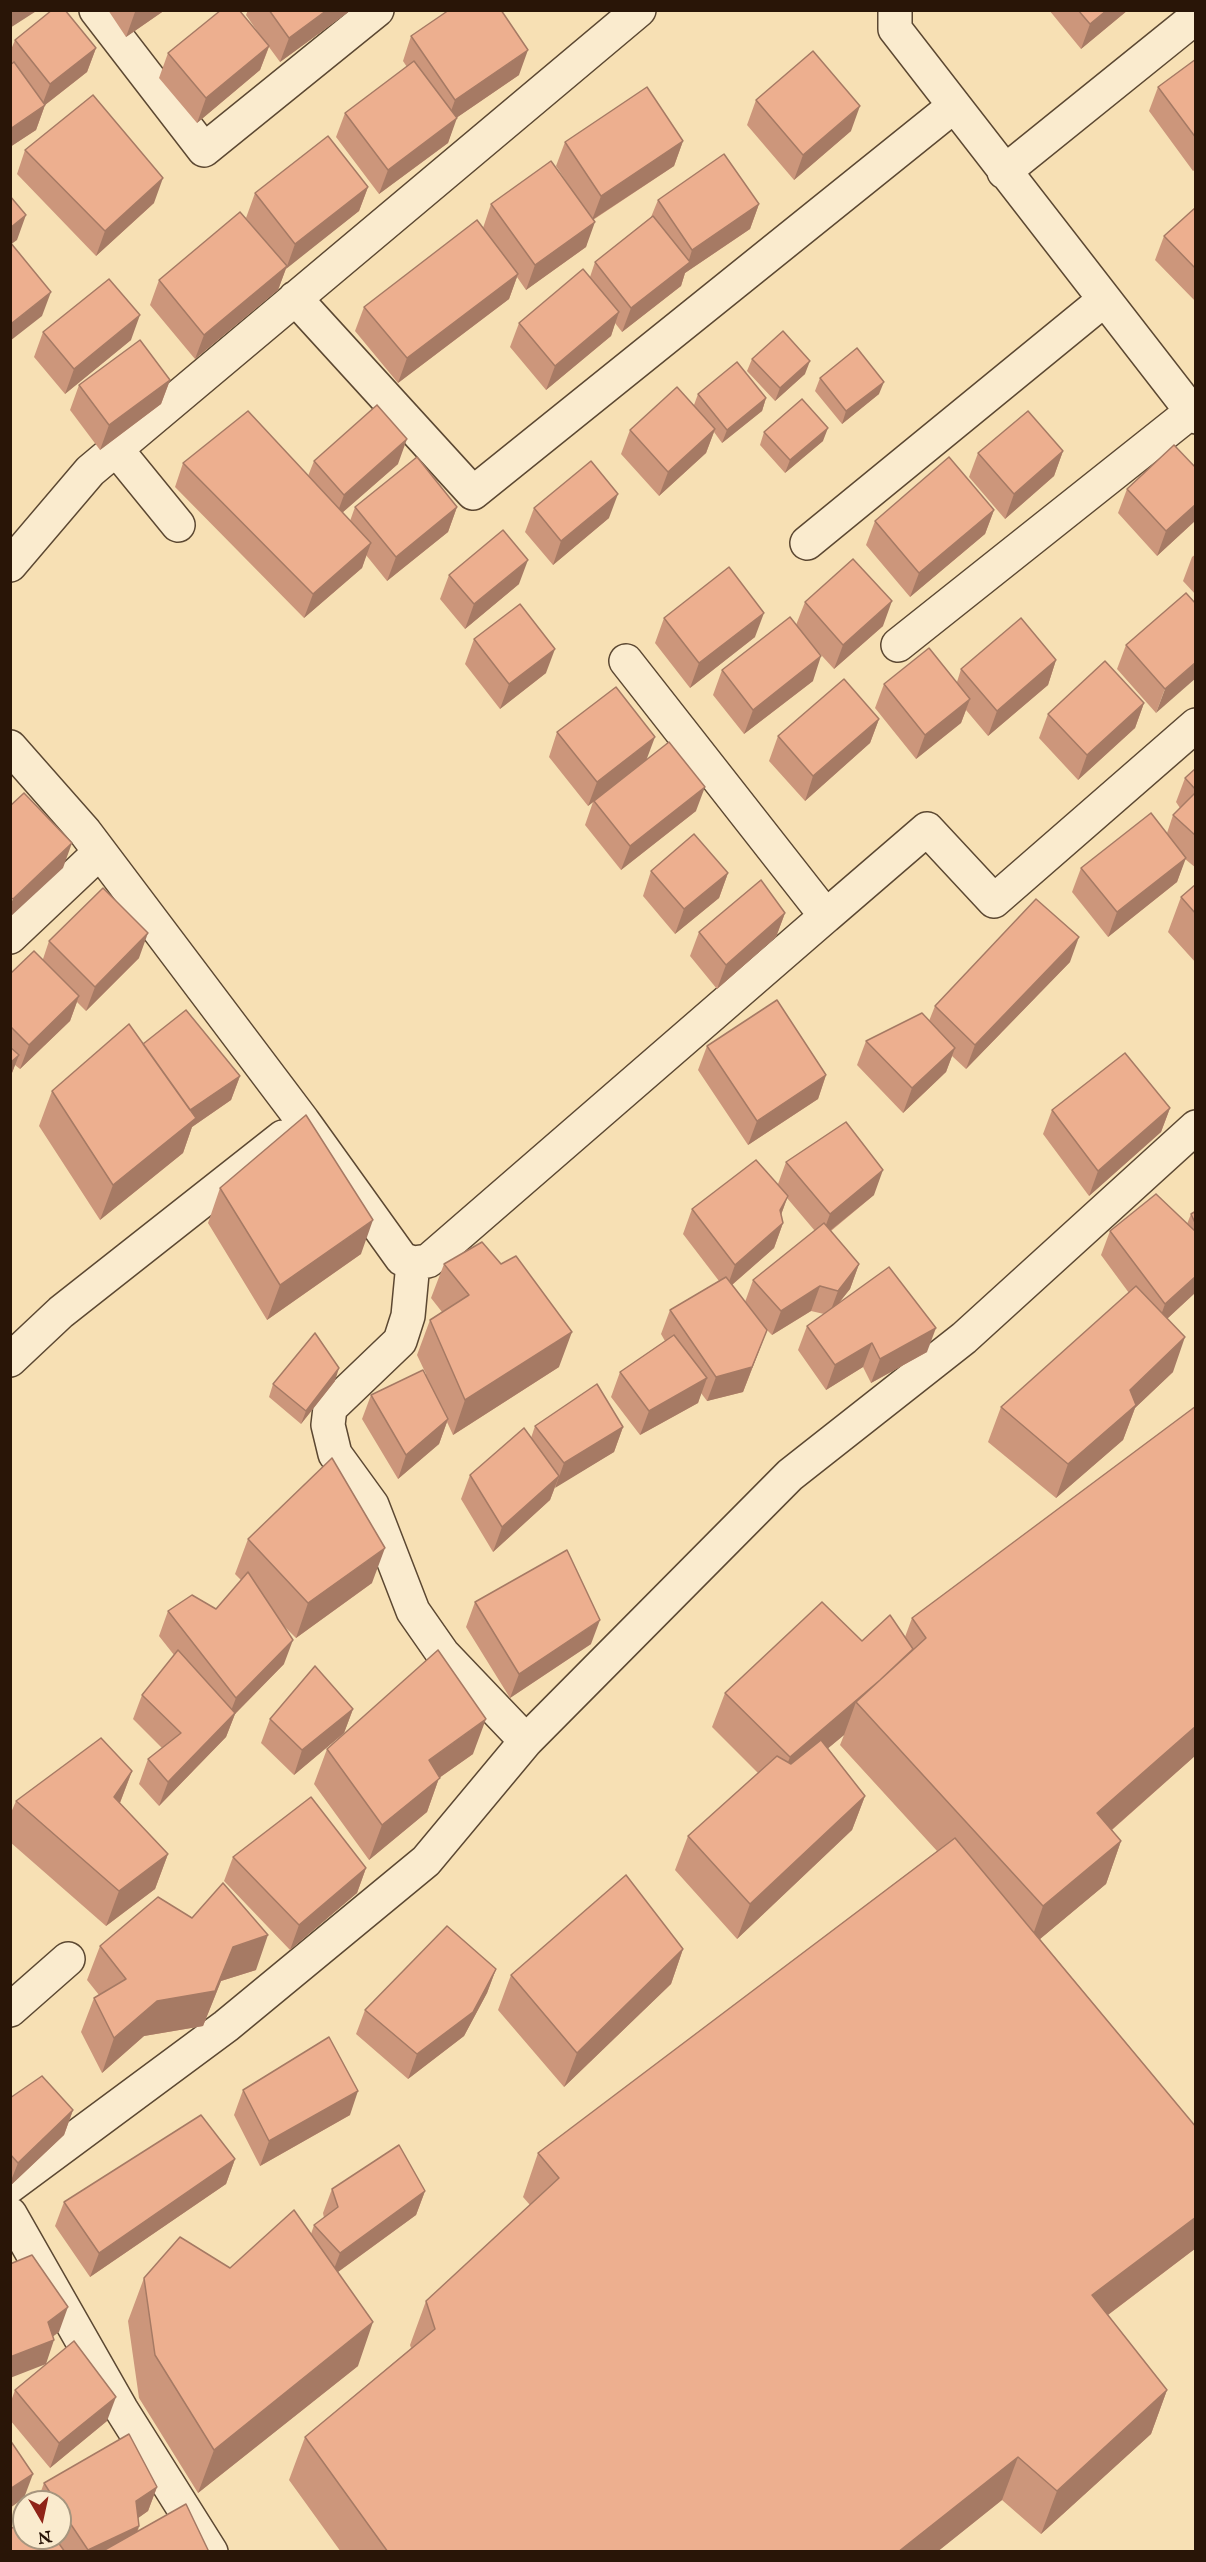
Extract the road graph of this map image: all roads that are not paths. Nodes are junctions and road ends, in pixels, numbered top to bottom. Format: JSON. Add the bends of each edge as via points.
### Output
{"nodes":[{"id":1,"x":96,"y":10,"type":"edge"},
{"id":2,"x":376,"y":10,"type":"edge"},
{"id":3,"x":639,"y":10,"type":"edge"},
{"id":4,"x":895,"y":10,"type":"edge"},
{"id":5,"x":1196,"y":17,"type":"edge"},
{"id":6,"x":954,"y":106,"type":"junction"},
{"id":7,"x":1004,"y":172,"type":"junction"},
{"id":8,"x":295,"y":298,"type":"junction"},
{"id":9,"x":1104,"y":300,"type":"junction"},
{"id":10,"x":1193,"y":414,"type":"edge"},
{"id":11,"x":116,"y":449,"type":"junction"},
{"id":12,"x":178,"y":525,"type":"dead end"},
{"id":13,"x":807,"y":543,"type":"dead end"},
{"id":14,"x":10,"y":565,"type":"edge"},
{"id":15,"x":898,"y":645,"type":"dead end"},
{"id":16,"x":626,"y":661,"type":"dead end"},
{"id":17,"x":1196,"y":725,"type":"edge"},
{"id":18,"x":16,"y":766,"type":"edge"},
{"id":19,"x":100,"y":852,"type":"junction"},
{"id":20,"x":826,"y":916,"type":"junction"},
{"id":21,"x":10,"y":938,"type":"edge"},
{"id":22,"x":303,"y":1121,"type":"junction"},
{"id":23,"x":1196,"y":1127,"type":"edge"},
{"id":24,"x":412,"y":1263,"type":"junction"},
{"id":25,"x":10,"y":1360,"type":"edge"},
{"id":26,"x":526,"y":1741,"type":"junction"},
{"id":27,"x":68,"y":1959,"type":"dead end"},
{"id":28,"x":10,"y":2010,"type":"edge"},
{"id":29,"x":10,"y":2186,"type":"edge"},
{"id":30,"x":10,"y":2214,"type":"edge"},
{"id":31,"x":211,"y":2552,"type":"edge"}],
"edges":[{"from":1,"to":2,"type":"street","via":[[204,150]]},
{"from":3,"to":8,"type":"street"},
{"from":4,"to":6,"type":"street","via":[[895,29]]},
{"from":5,"to":7,"type":"street"},
{"from":6,"to":7,"type":"street"},
{"from":6,"to":8,"type":"street","via":[[473,493]]},
{"from":7,"to":9,"type":"street"},
{"from":8,"to":11,"type":"street"},
{"from":9,"to":10,"type":"street"},
{"from":9,"to":13,"type":"street"},
{"from":10,"to":15,"type":"street"},
{"from":11,"to":12,"type":"street"},
{"from":11,"to":14,"type":"street","via":[[90,471]]},
{"from":16,"to":20,"type":"street"},
{"from":17,"to":20,"type":"street","via":[[994,901],[927,829]]},
{"from":18,"to":19,"type":"street"},
{"from":19,"to":21,"type":"street"},
{"from":19,"to":22,"type":"street"},
{"from":20,"to":24,"type":"street","via":[[428,1261]]},
{"from":22,"to":24,"type":"street","via":[[402,1259]]},
{"from":22,"to":25,"type":"street","via":[[61,1312]]},
{"from":23,"to":26,"type":"street","via":[[964,1338],[790,1475]]},
{"from":24,"to":26,"type":"street","via":[[408,1316],[400,1341],[330,1408],[328,1425],[335,1454],[372,1505],[413,1611],[443,1654]]},
{"from":26,"to":29,"type":"street","via":[[426,1861],[226,2026]]},
{"from":27,"to":28,"type":"street"},
{"from":30,"to":31,"type":"street","via":[[122,2409]]}]}
